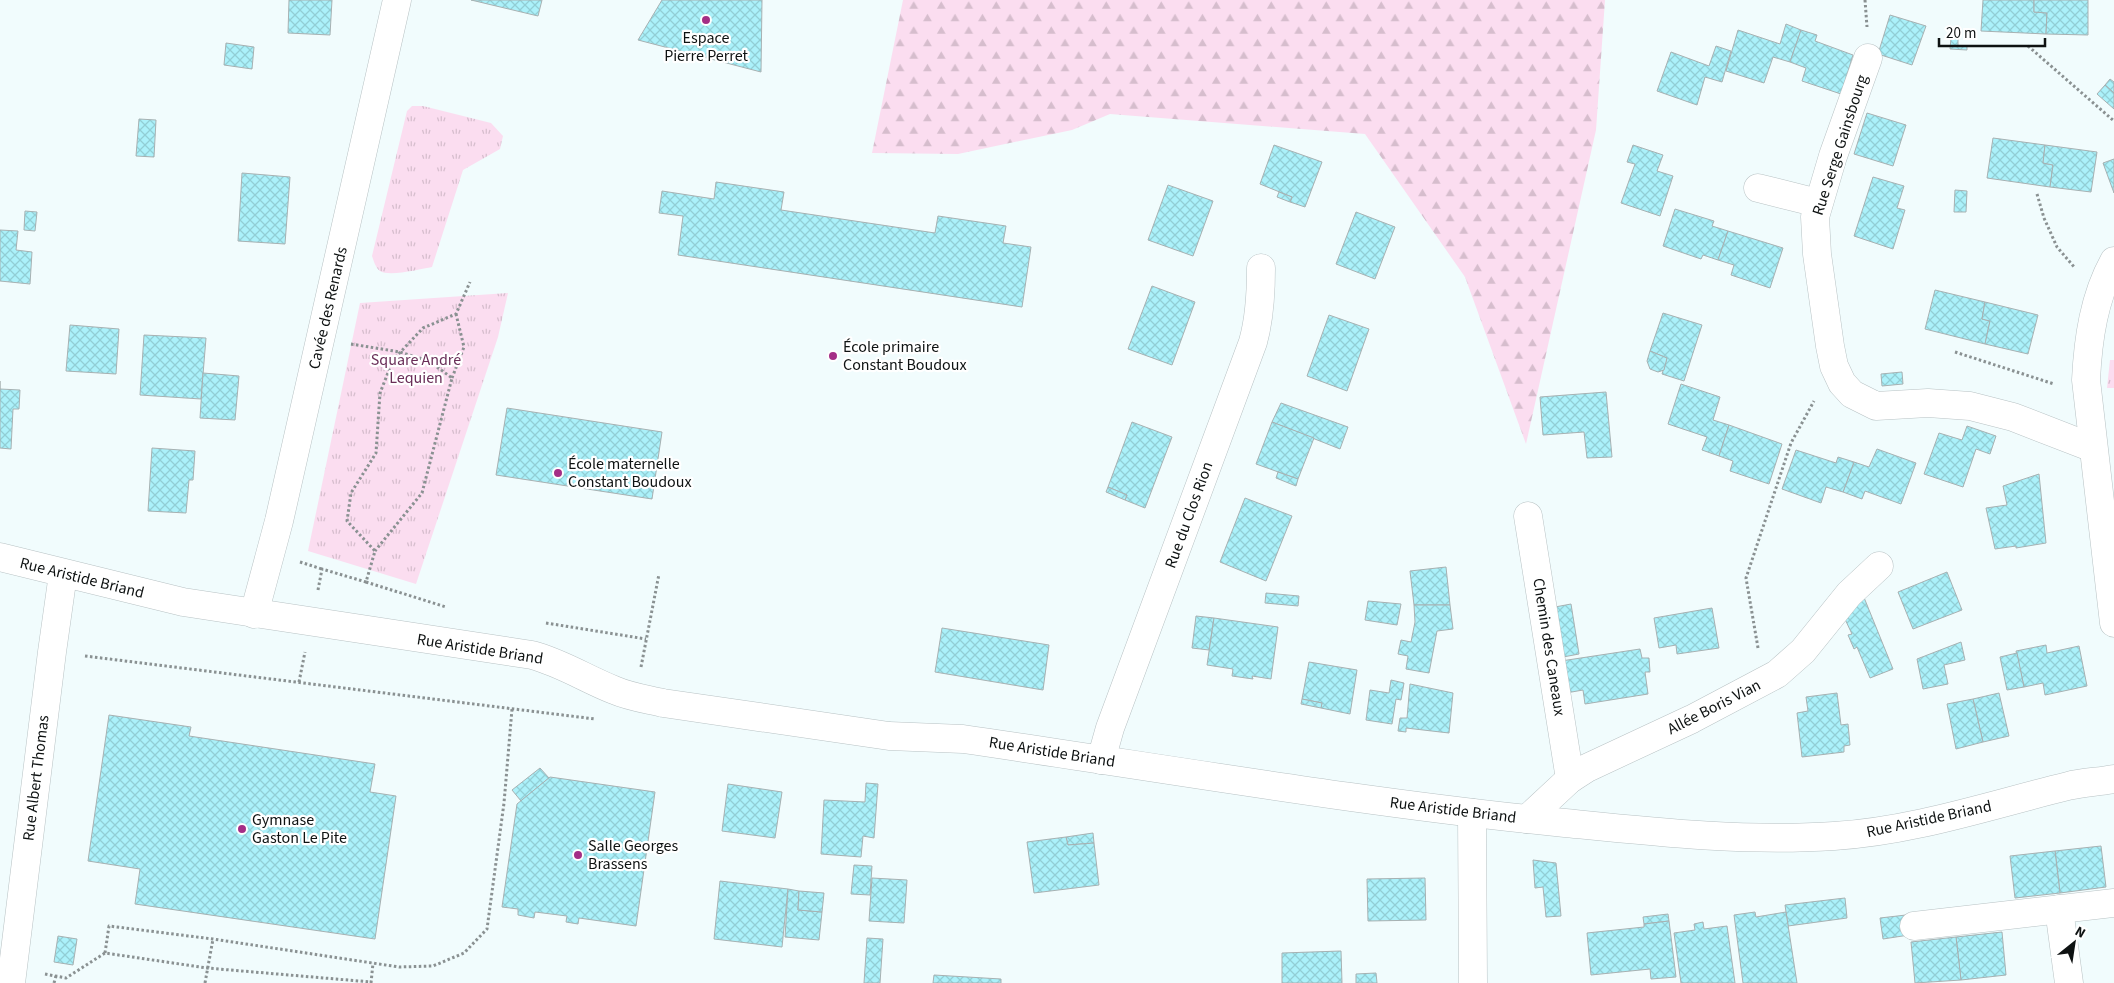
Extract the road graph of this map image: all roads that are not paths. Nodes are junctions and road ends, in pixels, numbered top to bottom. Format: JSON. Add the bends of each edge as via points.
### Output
{"nodes":[{"id":1,"x":397,"y":0,"type":"edge"},
{"id":2,"x":1868,"y":58,"type":"dead end"},
{"id":3,"x":1758,"y":188,"type":"dead end"},
{"id":4,"x":1818,"y":203,"type":"junction"},
{"id":5,"x":1261,"y":268,"type":"dead end"},
{"id":6,"x":2109,"y":272,"type":"edge"},
{"id":7,"x":2093,"y":448,"type":"junction"},
{"id":8,"x":1528,"y":516,"type":"dead end"},
{"id":9,"x":0,"y":557,"type":"edge"},
{"id":10,"x":1879,"y":566,"type":"dead end"},
{"id":11,"x":63,"y":574,"type":"junction"},
{"id":12,"x":254,"y":614,"type":"junction"},
{"id":13,"x":2114,"y":624,"type":"edge"},
{"id":14,"x":1101,"y":760,"type":"junction"},
{"id":15,"x":1570,"y":779,"type":"junction"},
{"id":16,"x":2114,"y":779,"type":"edge"},
{"id":17,"x":1472,"y":813,"type":"junction"},
{"id":18,"x":1527,"y":819,"type":"junction"},
{"id":19,"x":2114,"y":903,"type":"edge"},
{"id":20,"x":2059,"y":909,"type":"junction"},
{"id":21,"x":1914,"y":926,"type":"dead end"},
{"id":22,"x":12,"y":976,"type":"edge"},
{"id":23,"x":1474,"y":983,"type":"edge"},
{"id":24,"x":2069,"y":983,"type":"edge"}],
"edges":[{"from":1,"to":12,"type":"street","name":"Cavée des Renards","via":[[279,521]]},
{"from":2,"to":4,"type":"street","name":"Rue Serge Gainsbourg"},
{"from":3,"to":4,"type":"street"},
{"from":4,"to":7,"type":"street","name":"Rue Serge Gainsbourg","via":[[1815,231],[1834,366],[1852,394],[1876,406],[1946,403],[1970,406],[2013,417]]},
{"from":5,"to":14,"type":"street","name":"Rue du Clos Rion","via":[[1261,302],[1254,342],[1110,728]]},
{"from":6,"to":7,"type":"street","via":[[2095,313],[2088,356],[2087,396]]},
{"from":7,"to":13,"type":"street"},
{"from":8,"to":15,"type":"street","name":"Chemin des Caneaux"},
{"from":9,"to":11,"type":"street","name":"Rue Aristide Briand"},
{"from":10,"to":15,"type":"street","name":"Allée Boris Vian","via":[[1849,594],[1803,651],[1764,682]]},
{"from":11,"to":12,"type":"street","name":"Rue Aristide Briand","via":[[183,602]]},
{"from":11,"to":22,"type":"street","name":"Rue Albert Thomas"},
{"from":12,"to":14,"type":"street","name":"Rue Aristide Briand","via":[[532,655],[549,659],[636,698],[868,734],[963,739]]},
{"from":14,"to":17,"type":"street","name":"Rue Aristide Briand"},
{"from":15,"to":18,"type":"street","name":"Allée Boris Vian"},
{"from":16,"to":18,"type":"street","name":"Rue Aristide Briand","via":[[2070,785],[1925,824],[1830,836],[1694,834]]},
{"from":17,"to":18,"type":"street","name":"Rue Aristide Briand"},
{"from":17,"to":23,"type":"street"},
{"from":19,"to":20,"type":"street"},
{"from":20,"to":21,"type":"street"},
{"from":20,"to":24,"type":"street"}]}
